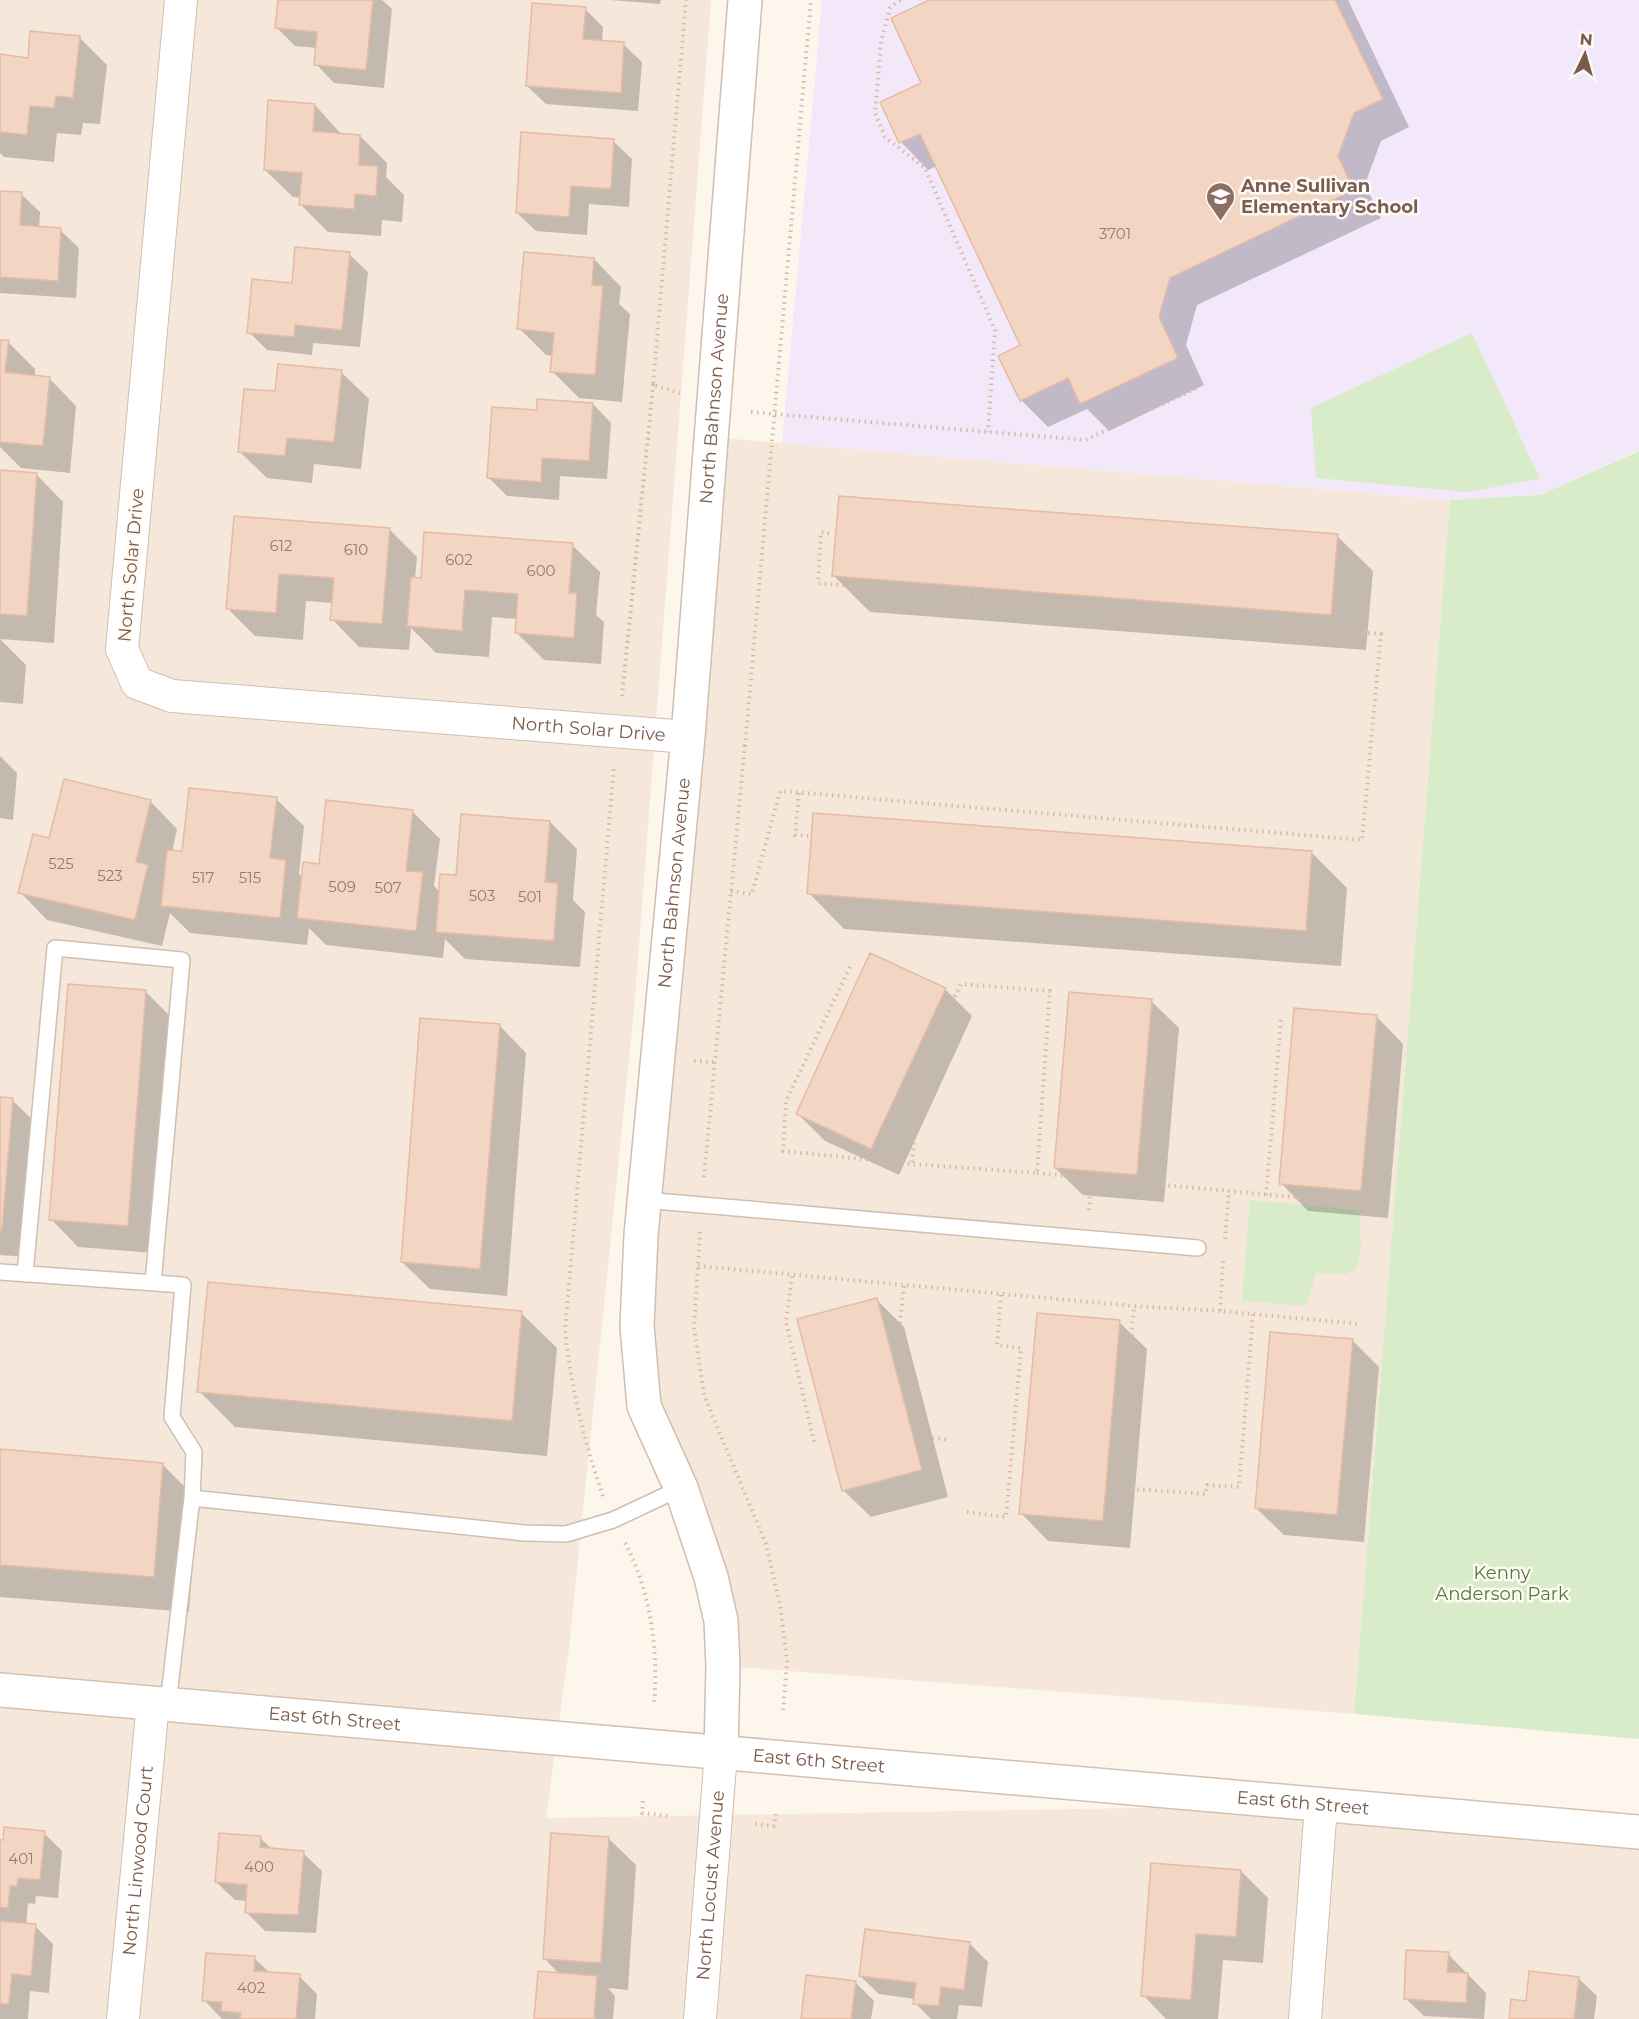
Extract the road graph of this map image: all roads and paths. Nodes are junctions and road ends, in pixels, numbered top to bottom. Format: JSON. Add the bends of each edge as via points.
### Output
{"nodes":[{"id":1,"x":181,"y":0,"type":"edge"},
{"id":2,"x":686,"y":0,"type":"edge"},
{"id":3,"x":745,"y":0,"type":"edge"},
{"id":4,"x":811,"y":0,"type":"edge"},
{"id":5,"x":900,"y":0,"type":"edge"},
{"id":6,"x":653,"y":385,"type":"dead end"},
{"id":7,"x":1199,"y":387,"type":"dead end"},
{"id":8,"x":775,"y":414,"type":"junction"},
{"id":9,"x":988,"y":432,"type":"junction"},
{"id":10,"x":831,"y":534,"type":"dead end"},
{"id":11,"x":688,"y":737,"type":"junction"},
{"id":12,"x":741,"y":789,"type":"dead end"},
{"id":13,"x":799,"y":793,"type":"junction"},
{"id":14,"x":811,"y":836,"type":"dead end"},
{"id":15,"x":731,"y":891,"type":"dead end"},
{"id":16,"x":850,"y":968,"type":"dead end"},
{"id":17,"x":1159,"y":1020,"type":"dead end"},
{"id":18,"x":1281,"y":1020,"type":"dead end"},
{"id":19,"x":1384,"y":1059,"type":"dead end"},
{"id":20,"x":912,"y":1164,"type":"junction"},
{"id":21,"x":1037,"y":1173,"type":"junction"},
{"id":22,"x":579,"y":1182,"type":"dead end"},
{"id":23,"x":1144,"y":1183,"type":"junction"},
{"id":24,"x":1229,"y":1191,"type":"junction"},
{"id":25,"x":1266,"y":1195,"type":"junction"},
{"id":26,"x":644,"y":1200,"type":"junction"},
{"id":27,"x":1225,"y":1245,"type":"dead end"},
{"id":28,"x":1197,"y":1248,"type":"dead end"},
{"id":29,"x":1224,"y":1256,"type":"dead end"},
{"id":30,"x":698,"y":1266,"type":"dead end"},
{"id":31,"x":0,"y":1272,"type":"edge"},
{"id":32,"x":25,"y":1274,"type":"junction"},
{"id":33,"x":792,"y":1276,"type":"junction"},
{"id":34,"x":153,"y":1283,"type":"junction"},
{"id":35,"x":904,"y":1286,"type":"junction"},
{"id":36,"x":1001,"y":1293,"type":"junction"},
{"id":37,"x":1134,"y":1306,"type":"junction"},
{"id":38,"x":1220,"y":1311,"type":"junction"},
{"id":39,"x":1253,"y":1314,"type":"junction"},
{"id":40,"x":1360,"y":1324,"type":"dead end"},
{"id":41,"x":949,"y":1440,"type":"dead end"},
{"id":42,"x":816,"y":1446,"type":"dead end"},
{"id":43,"x":681,"y":1488,"type":"junction"},
{"id":44,"x":192,"y":1498,"type":"junction"},
{"id":45,"x":967,"y":1512,"type":"dead end"},
{"id":46,"x":613,"y":1520,"type":"junction"},
{"id":47,"x":0,"y":1690,"type":"edge"},
{"id":48,"x":654,"y":1702,"type":"dead end"},
{"id":49,"x":160,"y":1704,"type":"junction"},
{"id":50,"x":721,"y":1753,"type":"junction"},
{"id":51,"x":643,"y":1801,"type":"dead end"},
{"id":52,"x":1321,"y":1804,"type":"junction"},
{"id":53,"x":776,"y":1814,"type":"dead end"},
{"id":54,"x":670,"y":1816,"type":"dead end"},
{"id":55,"x":755,"y":1824,"type":"dead end"},
{"id":56,"x":1639,"y":1832,"type":"edge"},
{"id":57,"x":123,"y":2019,"type":"edge"},
{"id":58,"x":700,"y":2019,"type":"edge"},
{"id":59,"x":1305,"y":2019,"type":"edge"}],
"edges":[{"from":1,"to":11,"type":"street","name":"North Solar Drive","via":[[122,649],[137,683],[172,696]]},
{"from":2,"to":6,"type":"path"},
{"from":3,"to":11,"type":"street","name":"North Bahnson Avenue"},
{"from":4,"to":8,"type":"path"},
{"from":5,"to":9,"type":"path","via":[[890,8],[881,42],[875,113],[885,136],[925,168],[995,330]]},
{"from":7,"to":9,"type":"path","via":[[1085,440]]},
{"from":8,"to":9,"type":"path"},
{"from":8,"to":12,"type":"path"},
{"from":10,"to":13,"type":"path","via":[[821,532],[818,583],[1382,634],[1362,840]]},
{"from":11,"to":26,"type":"street","name":"North Bahnson Avenue"},
{"from":13,"to":14,"type":"path","via":[[795,836]]},
{"from":13,"to":15,"type":"path","via":[[780,791],[752,894]]},
{"from":16,"to":20,"type":"path","via":[[786,1101],[783,1151]]},
{"from":17,"to":23,"type":"path"},
{"from":18,"to":25,"type":"path"},
{"from":19,"to":25,"type":"path","via":[[1368,1204]]},
{"from":20,"to":21,"type":"path"},
{"from":20,"to":21,"type":"path","via":[[921,1064],[961,984],[1050,991]]},
{"from":21,"to":23,"type":"path"},
{"from":22,"to":46,"type":"path","via":[[565,1330],[571,1384],[584,1439]]},
{"from":23,"to":24,"type":"path"},
{"from":24,"to":25,"type":"path"},
{"from":24,"to":27,"type":"path"},
{"from":26,"to":28,"type":"lane"},
{"from":26,"to":43,"type":"street","name":"North Bahnson Avenue","via":[[637,1326],[644,1406]]},
{"from":29,"to":38,"type":"path"},
{"from":30,"to":33,"type":"path"},
{"from":31,"to":32,"type":"lane"},
{"from":32,"to":34,"type":"lane"},
{"from":32,"to":34,"type":"lane","via":[[55,948],[182,960]]},
{"from":33,"to":35,"type":"path"},
{"from":33,"to":42,"type":"path","via":[[786,1322]]},
{"from":34,"to":44,"type":"lane","via":[[183,1285],[172,1417],[194,1452]]},
{"from":35,"to":36,"type":"path"},
{"from":35,"to":41,"type":"path","via":[[899,1332],[925,1437]]},
{"from":36,"to":37,"type":"path"},
{"from":36,"to":45,"type":"path","via":[[997,1346],[1022,1348],[1006,1517]]},
{"from":37,"to":38,"type":"path"},
{"from":37,"to":39,"type":"path","via":[[1118,1488],[1206,1494],[1207,1485],[1239,1487]]},
{"from":38,"to":39,"type":"path"},
{"from":39,"to":40,"type":"path"},
{"from":43,"to":46,"type":"lane"},
{"from":43,"to":50,"type":"street","name":"North Bahnson Avenue","via":[[711,1577],[720,1621]]},
{"from":44,"to":46,"type":"lane","via":[[524,1533],[566,1534]]},
{"from":44,"to":49,"type":"lane"},
{"from":46,"to":48,"type":"path","via":[[629,1550],[649,1613],[657,1674]]},
{"from":47,"to":49,"type":"street","name":"East 6th Street"},
{"from":49,"to":50,"type":"street","name":"East 6th Street"},
{"from":49,"to":57,"type":"street","name":"North Linwood Court"},
{"from":50,"to":52,"type":"street","name":"East 6th Street"},
{"from":50,"to":58,"type":"street","name":"North Locust Avenue"},
{"from":51,"to":54,"type":"path","via":[[642,1813]]},
{"from":52,"to":56,"type":"street","name":"East 6th Street"},
{"from":52,"to":59,"type":"street"},
{"from":53,"to":55,"type":"path","via":[[774,1826]]}]}
